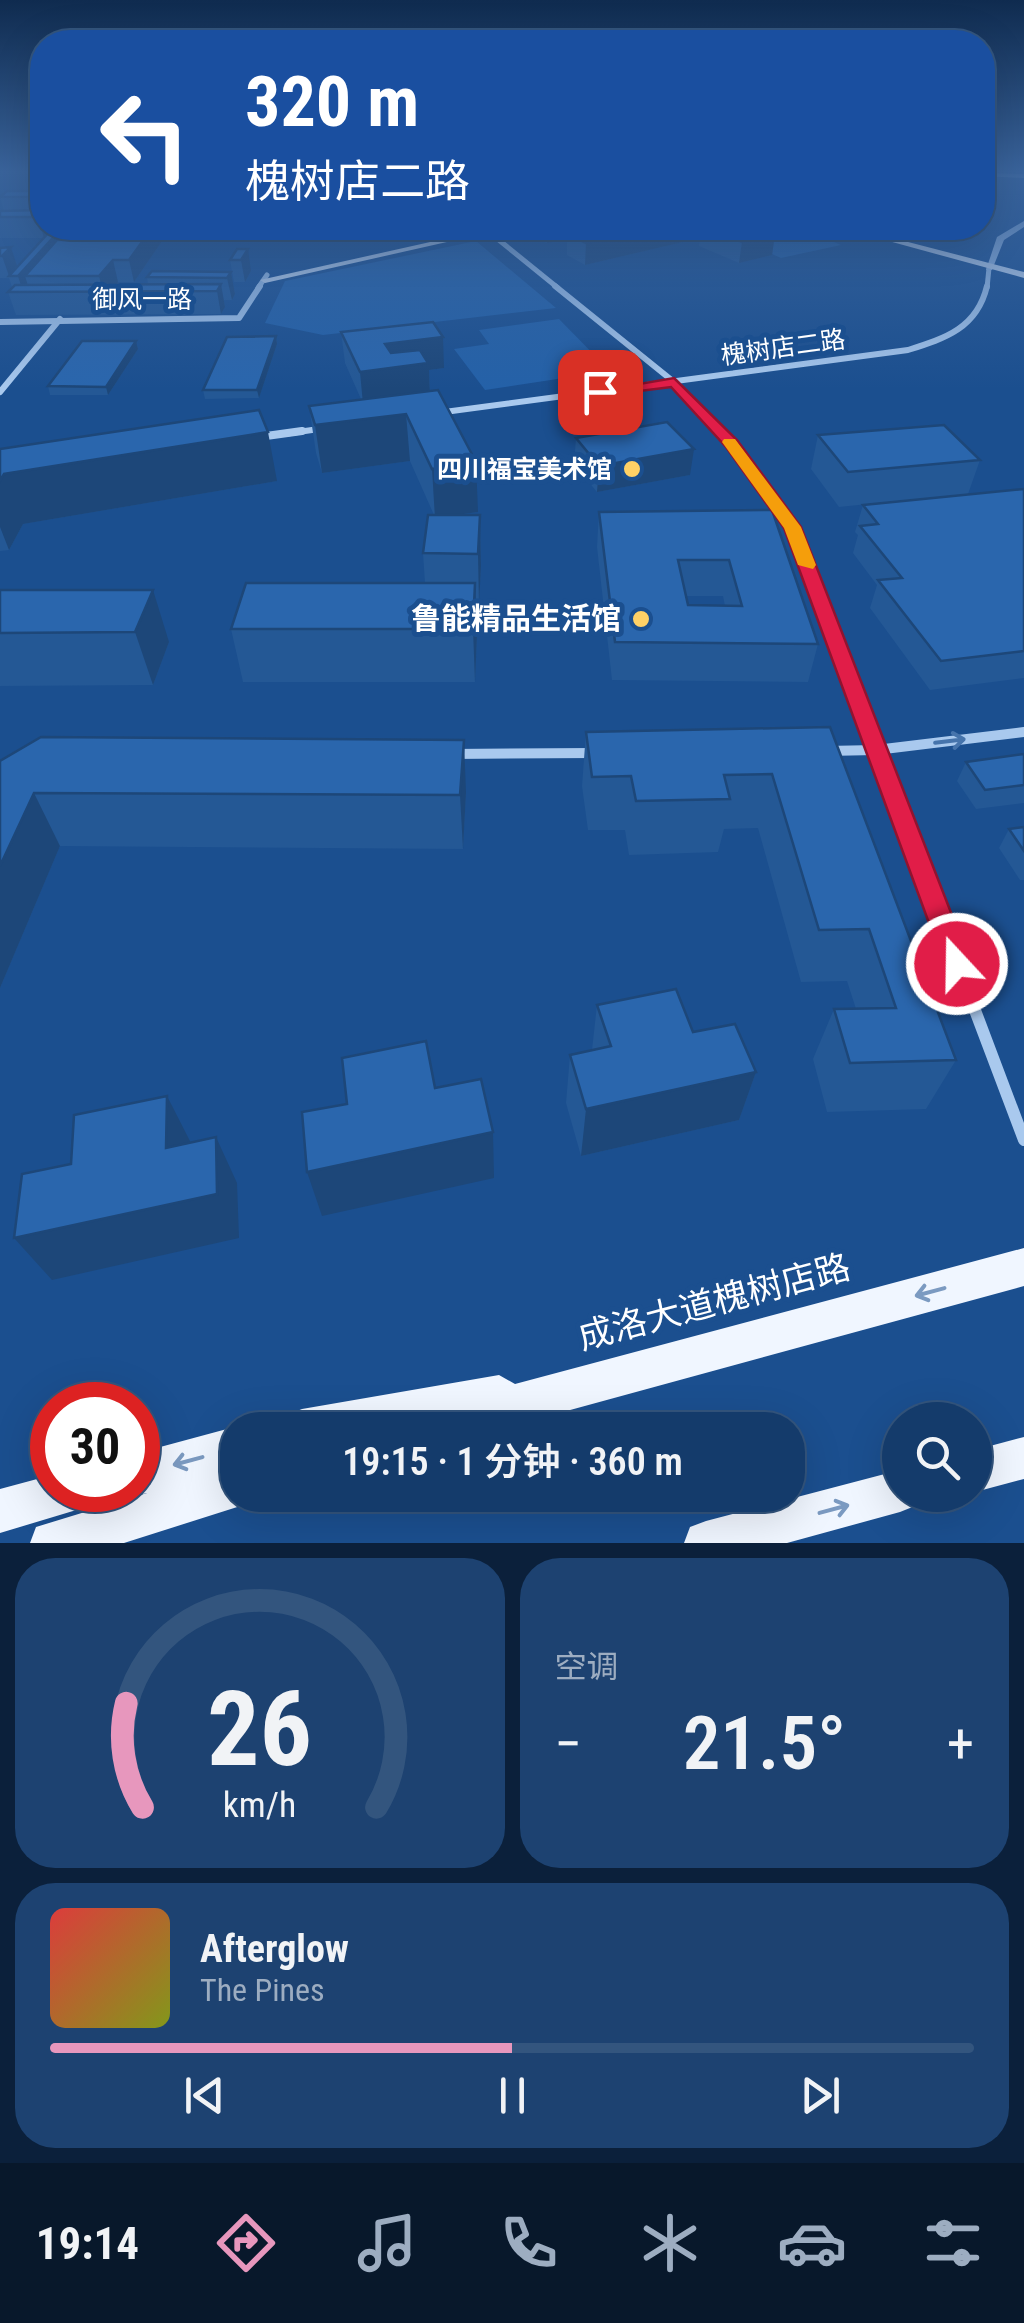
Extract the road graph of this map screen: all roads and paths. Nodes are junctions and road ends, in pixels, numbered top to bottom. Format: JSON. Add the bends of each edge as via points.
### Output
{"nodes":[{"id":1,"x":415,"y":245,"type":"edge"},
{"id":2,"x":507,"y":245,"type":"edge"},
{"id":3,"x":914,"y":245,"type":"edge"},
{"id":4,"x":924,"y":245,"type":"edge"},
{"id":5,"x":998,"y":245,"type":"edge"},
{"id":6,"x":991,"y":264,"type":"junction"},
{"id":7,"x":1024,"y":272,"type":"edge"},
{"id":8,"x":266,"y":278,"type":"joint"},
{"id":9,"x":60,"y":319,"type":"junction"},
{"id":10,"x":0,"y":322,"type":"edge"},
{"id":11,"x":674,"y":382,"type":"junction"},
{"id":12,"x":0,"y":392,"type":"edge"},
{"id":13,"x":424,"y":415,"type":"edge"},
{"id":14,"x":328,"y":428,"type":"edge"},
{"id":15,"x":250,"y":438,"type":"edge"},
{"id":16,"x":1024,"y":732,"type":"edge"},
{"id":17,"x":876,"y":750,"type":"junction"},
{"id":18,"x":816,"y":751,"type":"edge"},
{"id":19,"x":617,"y":752,"type":"edge"},
{"id":20,"x":438,"y":754,"type":"edge"},
{"id":21,"x":1024,"y":1140,"type":"edge"},
{"id":22,"x":1024,"y":1267,"type":"edge"},
{"id":23,"x":603,"y":1378,"type":"junction"},
{"id":24,"x":406,"y":1412,"type":"edge"},
{"id":25,"x":489,"y":1412,"type":"edge"},
{"id":26,"x":220,"y":1452,"type":"edge"},
{"id":27,"x":1024,"y":1458,"type":"edge"},
{"id":28,"x":992,"y":1466,"type":"edge"},
{"id":29,"x":160,"y":1468,"type":"edge"},
{"id":30,"x":220,"y":1493,"type":"edge"},
{"id":31,"x":882,"y":1496,"type":"edge"},
{"id":32,"x":30,"y":1503,"type":"edge"},
{"id":33,"x":0,"y":1511,"type":"edge"},
{"id":34,"x":52,"y":1543,"type":"edge"},
{"id":35,"x":706,"y":1543,"type":"edge"}],
"edges":[{"from":1,"to":8,"type":"main road","name":"御风一路"},
{"from":2,"to":11,"type":"street"},
{"from":3,"to":6,"type":"main road"},
{"from":4,"to":6,"type":"main road"},
{"from":5,"to":6,"type":"street"},
{"from":6,"to":7,"type":"main road"},
{"from":6,"to":11,"type":"street","name":"槐树店二路","via":[[974,321],[952,336],[908,350]]},
{"from":8,"to":9,"type":"street","name":"御风一路","via":[[239,318]]},
{"from":9,"to":10,"type":"street","name":"御风一路"},
{"from":9,"to":12,"type":"street"},
{"from":11,"to":13,"type":"street","name":"槐树店二路"},
{"from":11,"to":17,"type":"street","via":[[732,444],[792,527]]},
{"from":14,"to":15,"type":"street"},
{"from":17,"to":16,"type":"street","one_way":true},
{"from":17,"to":18,"type":"street"},
{"from":17,"to":21,"type":"street"},
{"from":19,"to":20,"type":"street"},
{"from":22,"to":23,"type":"main road","name":"成洛大道槐树店路","one_way":true},
{"from":23,"to":24,"type":"main road"},
{"from":23,"to":25,"type":"main road","name":"成洛大道槐树店路"},
{"from":26,"to":29,"type":"main road","one_way":true},
{"from":27,"to":28,"type":"main road"},
{"from":30,"to":34,"type":"main road"},
{"from":35,"to":31,"type":"main road","one_way":true},
{"from":32,"to":33,"type":"main road"}]}
